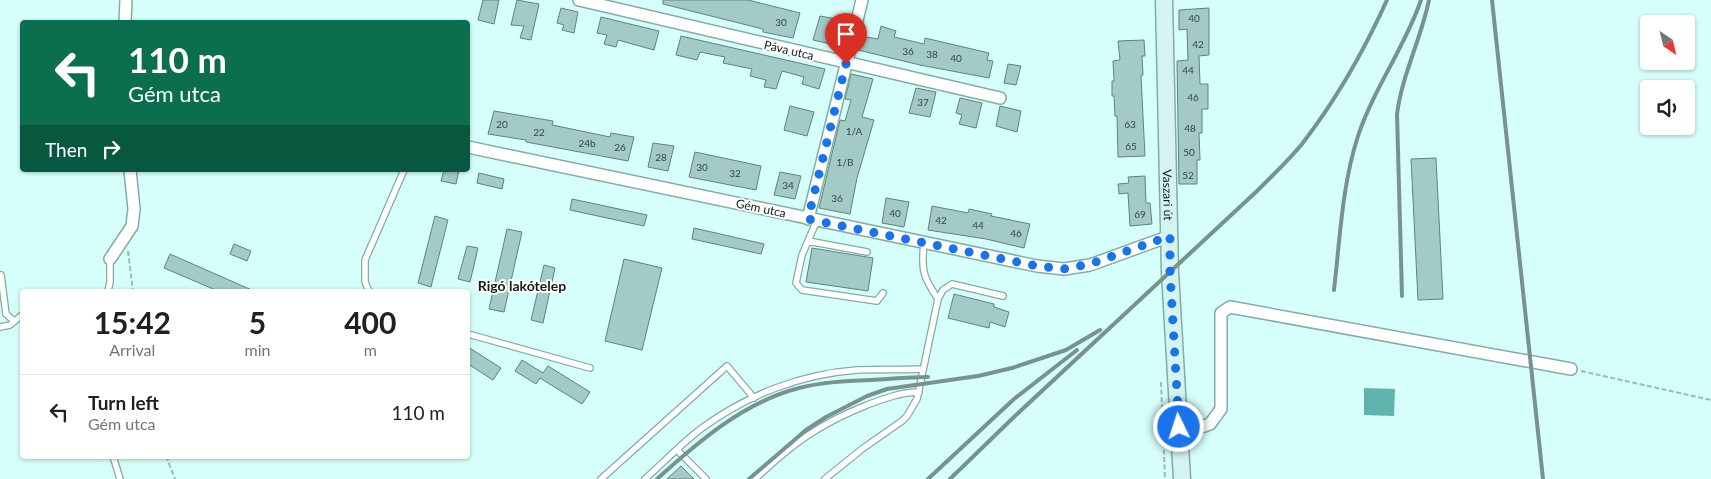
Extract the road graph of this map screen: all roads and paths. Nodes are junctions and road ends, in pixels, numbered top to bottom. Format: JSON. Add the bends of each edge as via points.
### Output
{"nodes":[{"id":1,"x":126,"y":0,"type":"edge"},
{"id":2,"x":579,"y":0,"type":"edge"},
{"id":3,"x":862,"y":0,"type":"edge"},
{"id":4,"x":1164,"y":0,"type":"edge"},
{"id":5,"x":125,"y":20,"type":"edge"},
{"id":6,"x":846,"y":64,"type":"junction"},
{"id":7,"x":1000,"y":98,"type":"dead end"},
{"id":8,"x":470,"y":147,"type":"edge"},
{"id":9,"x":130,"y":172,"type":"edge"},
{"id":10,"x":403,"y":172,"type":"edge"},
{"id":11,"x":813,"y":220,"type":"junction"},
{"id":12,"x":126,"y":235,"type":"junction"},
{"id":13,"x":1170,"y":236,"type":"junction"},
{"id":14,"x":808,"y":241,"type":"junction"},
{"id":15,"x":924,"y":244,"type":"junction"},
{"id":16,"x":867,"y":252,"type":"dead end"},
{"id":17,"x":110,"y":259,"type":"joint"},
{"id":18,"x":1,"y":275,"type":"dead end"},
{"id":19,"x":108,"y":289,"type":"edge"},
{"id":20,"x":133,"y":289,"type":"edge"},
{"id":21,"x":368,"y":289,"type":"edge"},
{"id":22,"x":883,"y":293,"type":"dead end"},
{"id":23,"x":1003,"y":296,"type":"dead end"},
{"id":24,"x":938,"y":299,"type":"junction"},
{"id":25,"x":18,"y":318,"type":"edge"},
{"id":26,"x":0,"y":327,"type":"edge"},
{"id":27,"x":470,"y":335,"type":"edge"},
{"id":28,"x":590,"y":368,"type":"dead end"},
{"id":29,"x":922,"y":369,"type":"junction"},
{"id":30,"x":1571,"y":369,"type":"joint"},
{"id":31,"x":918,"y":392,"type":"junction"},
{"id":32,"x":754,"y":398,"type":"junction"},
{"id":33,"x":1711,"y":400,"type":"edge"},
{"id":34,"x":1179,"y":427,"type":"junction"},
{"id":35,"x":677,"y":450,"type":"junction"},
{"id":36,"x":114,"y":459,"type":"edge"},
{"id":37,"x":167,"y":459,"type":"edge"},
{"id":38,"x":603,"y":476,"type":"edge"},
{"id":39,"x":120,"y":479,"type":"edge"},
{"id":40,"x":175,"y":479,"type":"edge"},
{"id":41,"x":610,"y":479,"type":"edge"},
{"id":42,"x":645,"y":479,"type":"edge"},
{"id":43,"x":706,"y":479,"type":"edge"},
{"id":44,"x":755,"y":479,"type":"edge"},
{"id":45,"x":825,"y":479,"type":"edge"},
{"id":46,"x":1182,"y":479,"type":"edge"}],
"edges":[{"from":1,"to":5,"type":"street"},
{"from":2,"to":6,"type":"street","name":"Páva utca"},
{"from":3,"to":6,"type":"street"},
{"from":4,"to":13,"type":"main road","name":"Vaszari út"},
{"from":6,"to":7,"type":"street","name":"Páva utca"},
{"from":6,"to":11,"type":"street"},
{"from":8,"to":11,"type":"street","name":"Gém utca"},
{"from":9,"to":12,"type":"street","via":[[134,209],[132,226]]},
{"from":10,"to":21,"type":"lane","via":[[365,260]]},
{"from":11,"to":14,"type":"lane"},
{"from":11,"to":15,"type":"street","name":"Gém utca"},
{"from":12,"to":17,"type":"street"},
{"from":12,"to":20,"type":"path"},
{"from":13,"to":15,"type":"street","name":"Gém utca","via":[[1103,261],[1064,269]]},
{"from":13,"to":34,"type":"main road","name":"Vaszari út"},
{"from":14,"to":16,"type":"lane"},
{"from":14,"to":22,"type":"lane","via":[[796,283],[802,290],[877,301]]},
{"from":15,"to":24,"type":"lane","via":[[922,265],[929,286]]},
{"from":17,"to":19,"type":"lane"},
{"from":18,"to":25,"type":"lane","via":[[6,314]]},
{"from":23,"to":24,"type":"lane","via":[[952,284]]},
{"from":24,"to":29,"type":"lane"},
{"from":25,"to":26,"type":"lane","via":[[10,325]]},
{"from":27,"to":28,"type":"lane"},
{"from":29,"to":31,"type":"lane"},
{"from":29,"to":32,"type":"lane","via":[[856,370],[815,376]]},
{"from":30,"to":33,"type":"path"},
{"from":30,"to":34,"type":"street","via":[[1230,307],[1221,313],[1220,409],[1210,424],[1198,428]]},
{"from":31,"to":44,"type":"lane","via":[[880,400],[836,417],[792,446]]},
{"from":31,"to":45,"type":"lane","via":[[917,399],[902,421]]},
{"from":32,"to":35,"type":"lane","via":[[701,429]]},
{"from":32,"to":38,"type":"lane","via":[[727,366]]},
{"from":34,"to":46,"type":"main road","name":"Vaszari út"},
{"from":35,"to":42,"type":"lane"},
{"from":35,"to":43,"type":"lane"},
{"from":36,"to":39,"type":"lane"},
{"from":37,"to":40,"type":"path"},
{"from":38,"to":41,"type":"lane"}]}
